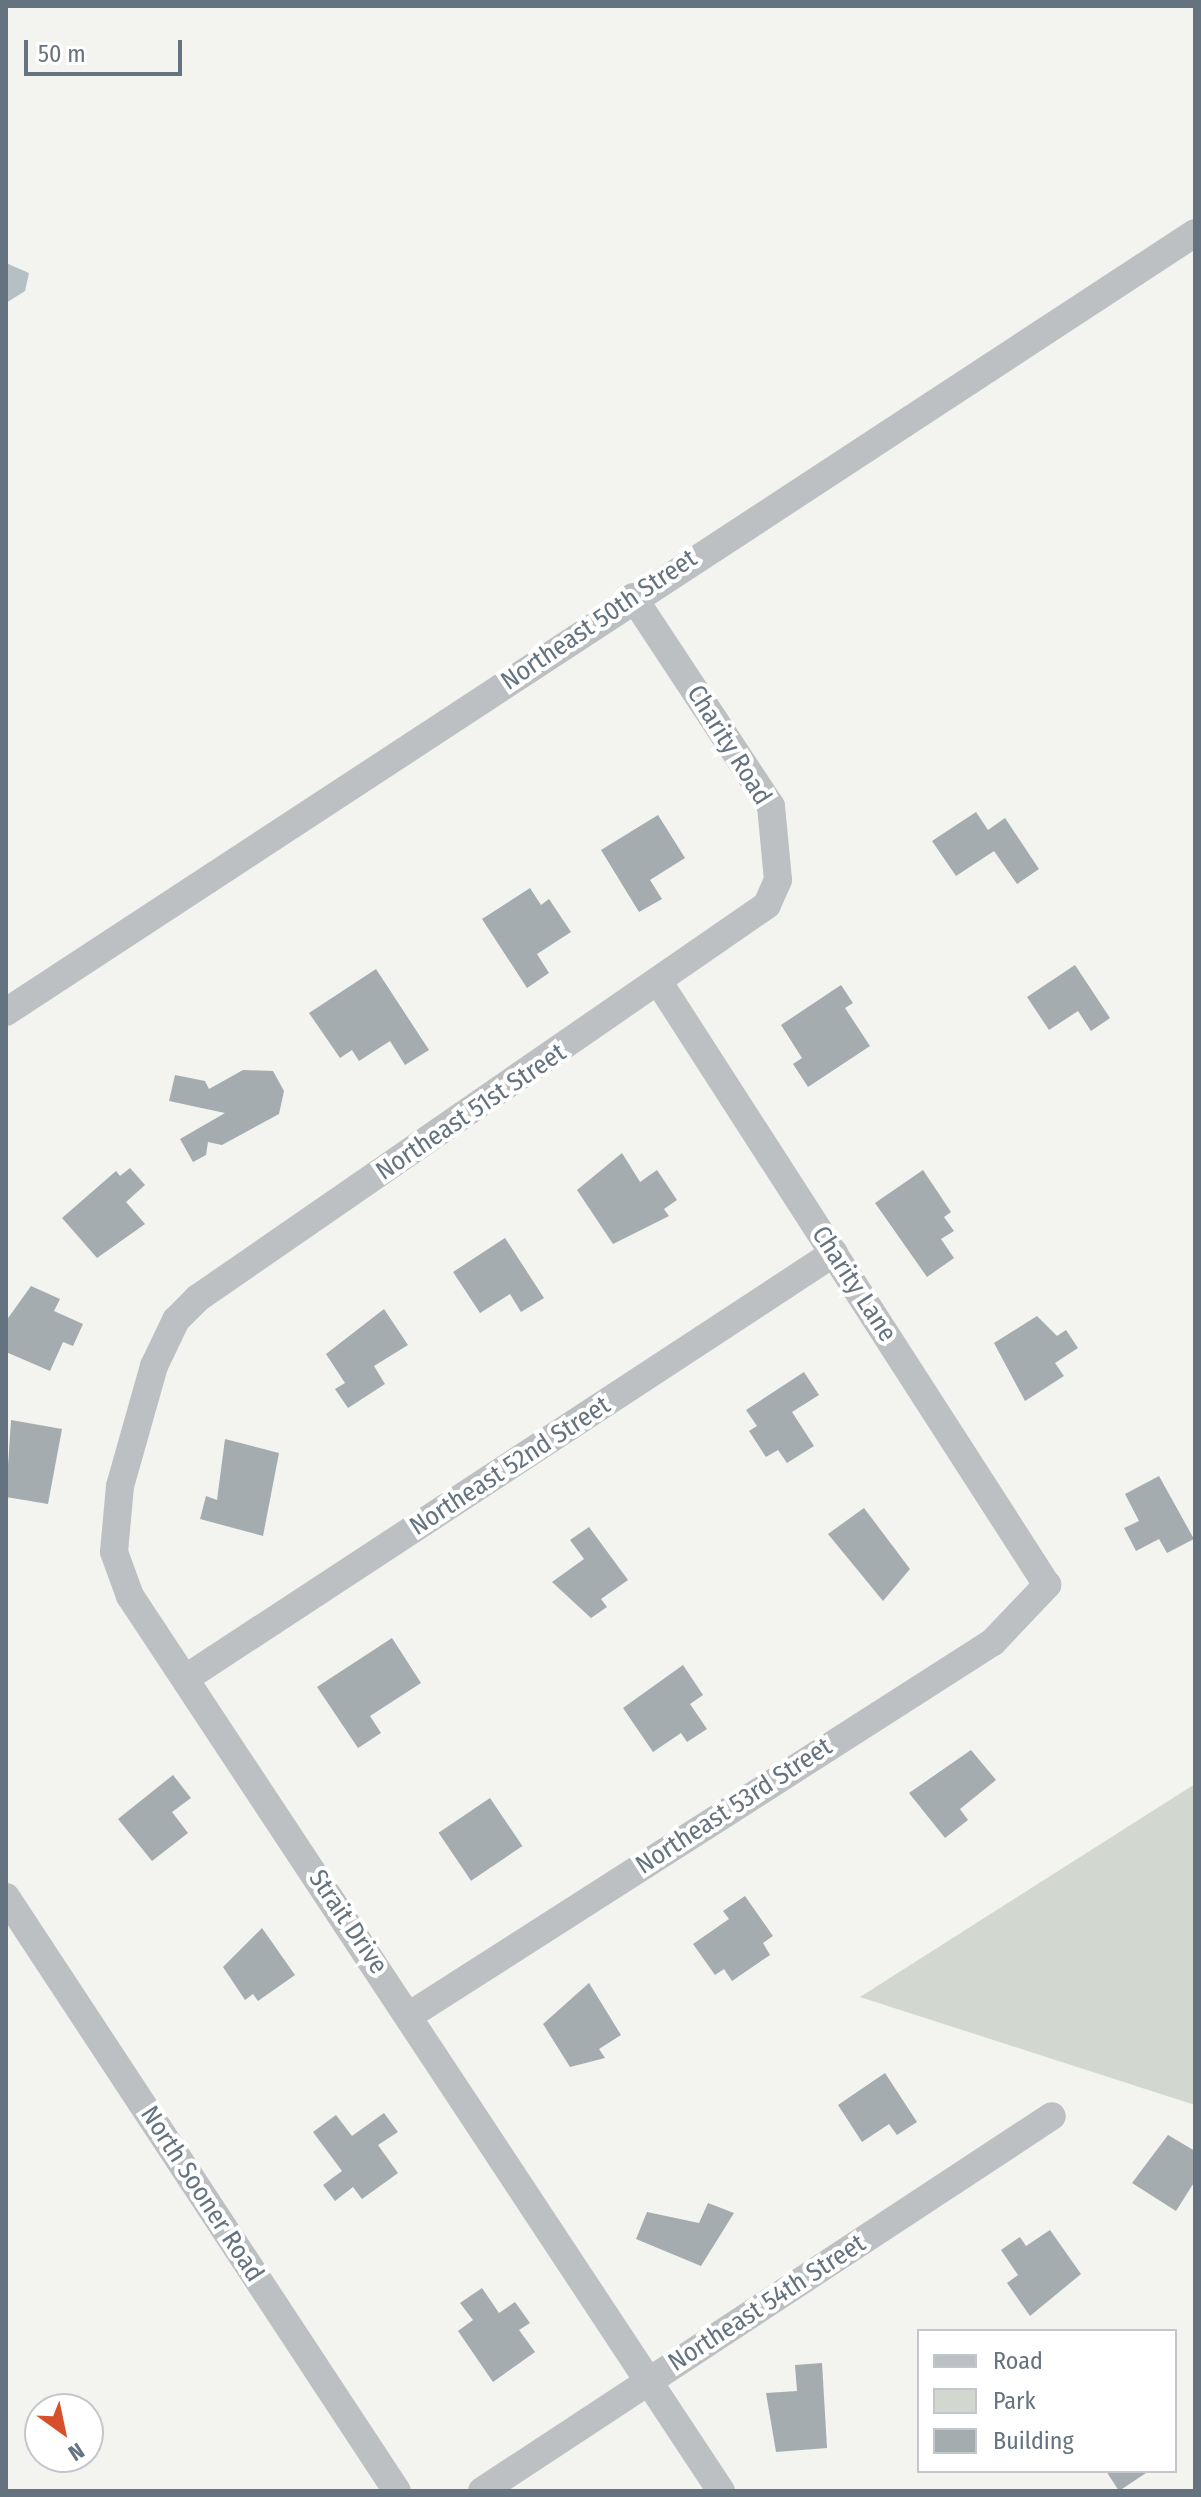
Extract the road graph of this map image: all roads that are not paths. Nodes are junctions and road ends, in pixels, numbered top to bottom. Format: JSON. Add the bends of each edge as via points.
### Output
{"nodes":[{"id":1,"x":1195,"y":233,"type":"edge"},
{"id":2,"x":633,"y":597,"type":"junction"},
{"id":3,"x":767,"y":905,"type":"joint"},
{"id":4,"x":660,"y":984,"type":"junction"},
{"id":5,"x":6,"y":1012,"type":"edge"},
{"id":6,"x":834,"y":1253,"type":"junction"},
{"id":7,"x":176,"y":1320,"type":"joint"},
{"id":8,"x":1047,"y":1585,"type":"joint"},
{"id":9,"x":186,"y":1678,"type":"junction"},
{"id":10,"x":6,"y":1897,"type":"edge"},
{"id":11,"x":410,"y":2015,"type":"junction"},
{"id":12,"x":1052,"y":2116,"type":"dead end"},
{"id":13,"x":648,"y":2381,"type":"junction"},
{"id":14,"x":397,"y":2491,"type":"edge"},
{"id":15,"x":482,"y":2491,"type":"edge"},
{"id":16,"x":721,"y":2491,"type":"edge"}],
"edges":[{"from":1,"to":2,"type":"street","name":"Northeast 50th Street"},
{"from":2,"to":3,"type":"street","name":"Charity Road","via":[[771,806],[778,880]]},
{"from":2,"to":5,"type":"street","name":"Northeast 50th Street"},
{"from":3,"to":4,"type":"street","name":"Northeast 51st Street"},
{"from":4,"to":6,"type":"street","name":"Charity Lane"},
{"from":4,"to":7,"type":"street","name":"Northeast 51st Street","via":[[231,1270]]},
{"from":6,"to":8,"type":"street","name":"Charity Lane"},
{"from":6,"to":9,"type":"street","name":"Northeast 52nd Street"},
{"from":7,"to":9,"type":"street","name":"Strait Drive","via":[[154,1366],[113,1530],[130,1596]]},
{"from":8,"to":11,"type":"street","name":"Northeast 53rd Street","via":[[993,1642]]},
{"from":9,"to":11,"type":"street","name":"Strait Drive"},
{"from":10,"to":14,"type":"street","name":"North Sooner Road"},
{"from":11,"to":13,"type":"street","name":"Strait Drive"},
{"from":12,"to":13,"type":"street","name":"Northeast 54th Street"},
{"from":13,"to":15,"type":"street","name":"Northeast 54th Street"},
{"from":13,"to":16,"type":"street","name":"Strait Drive"}]}
